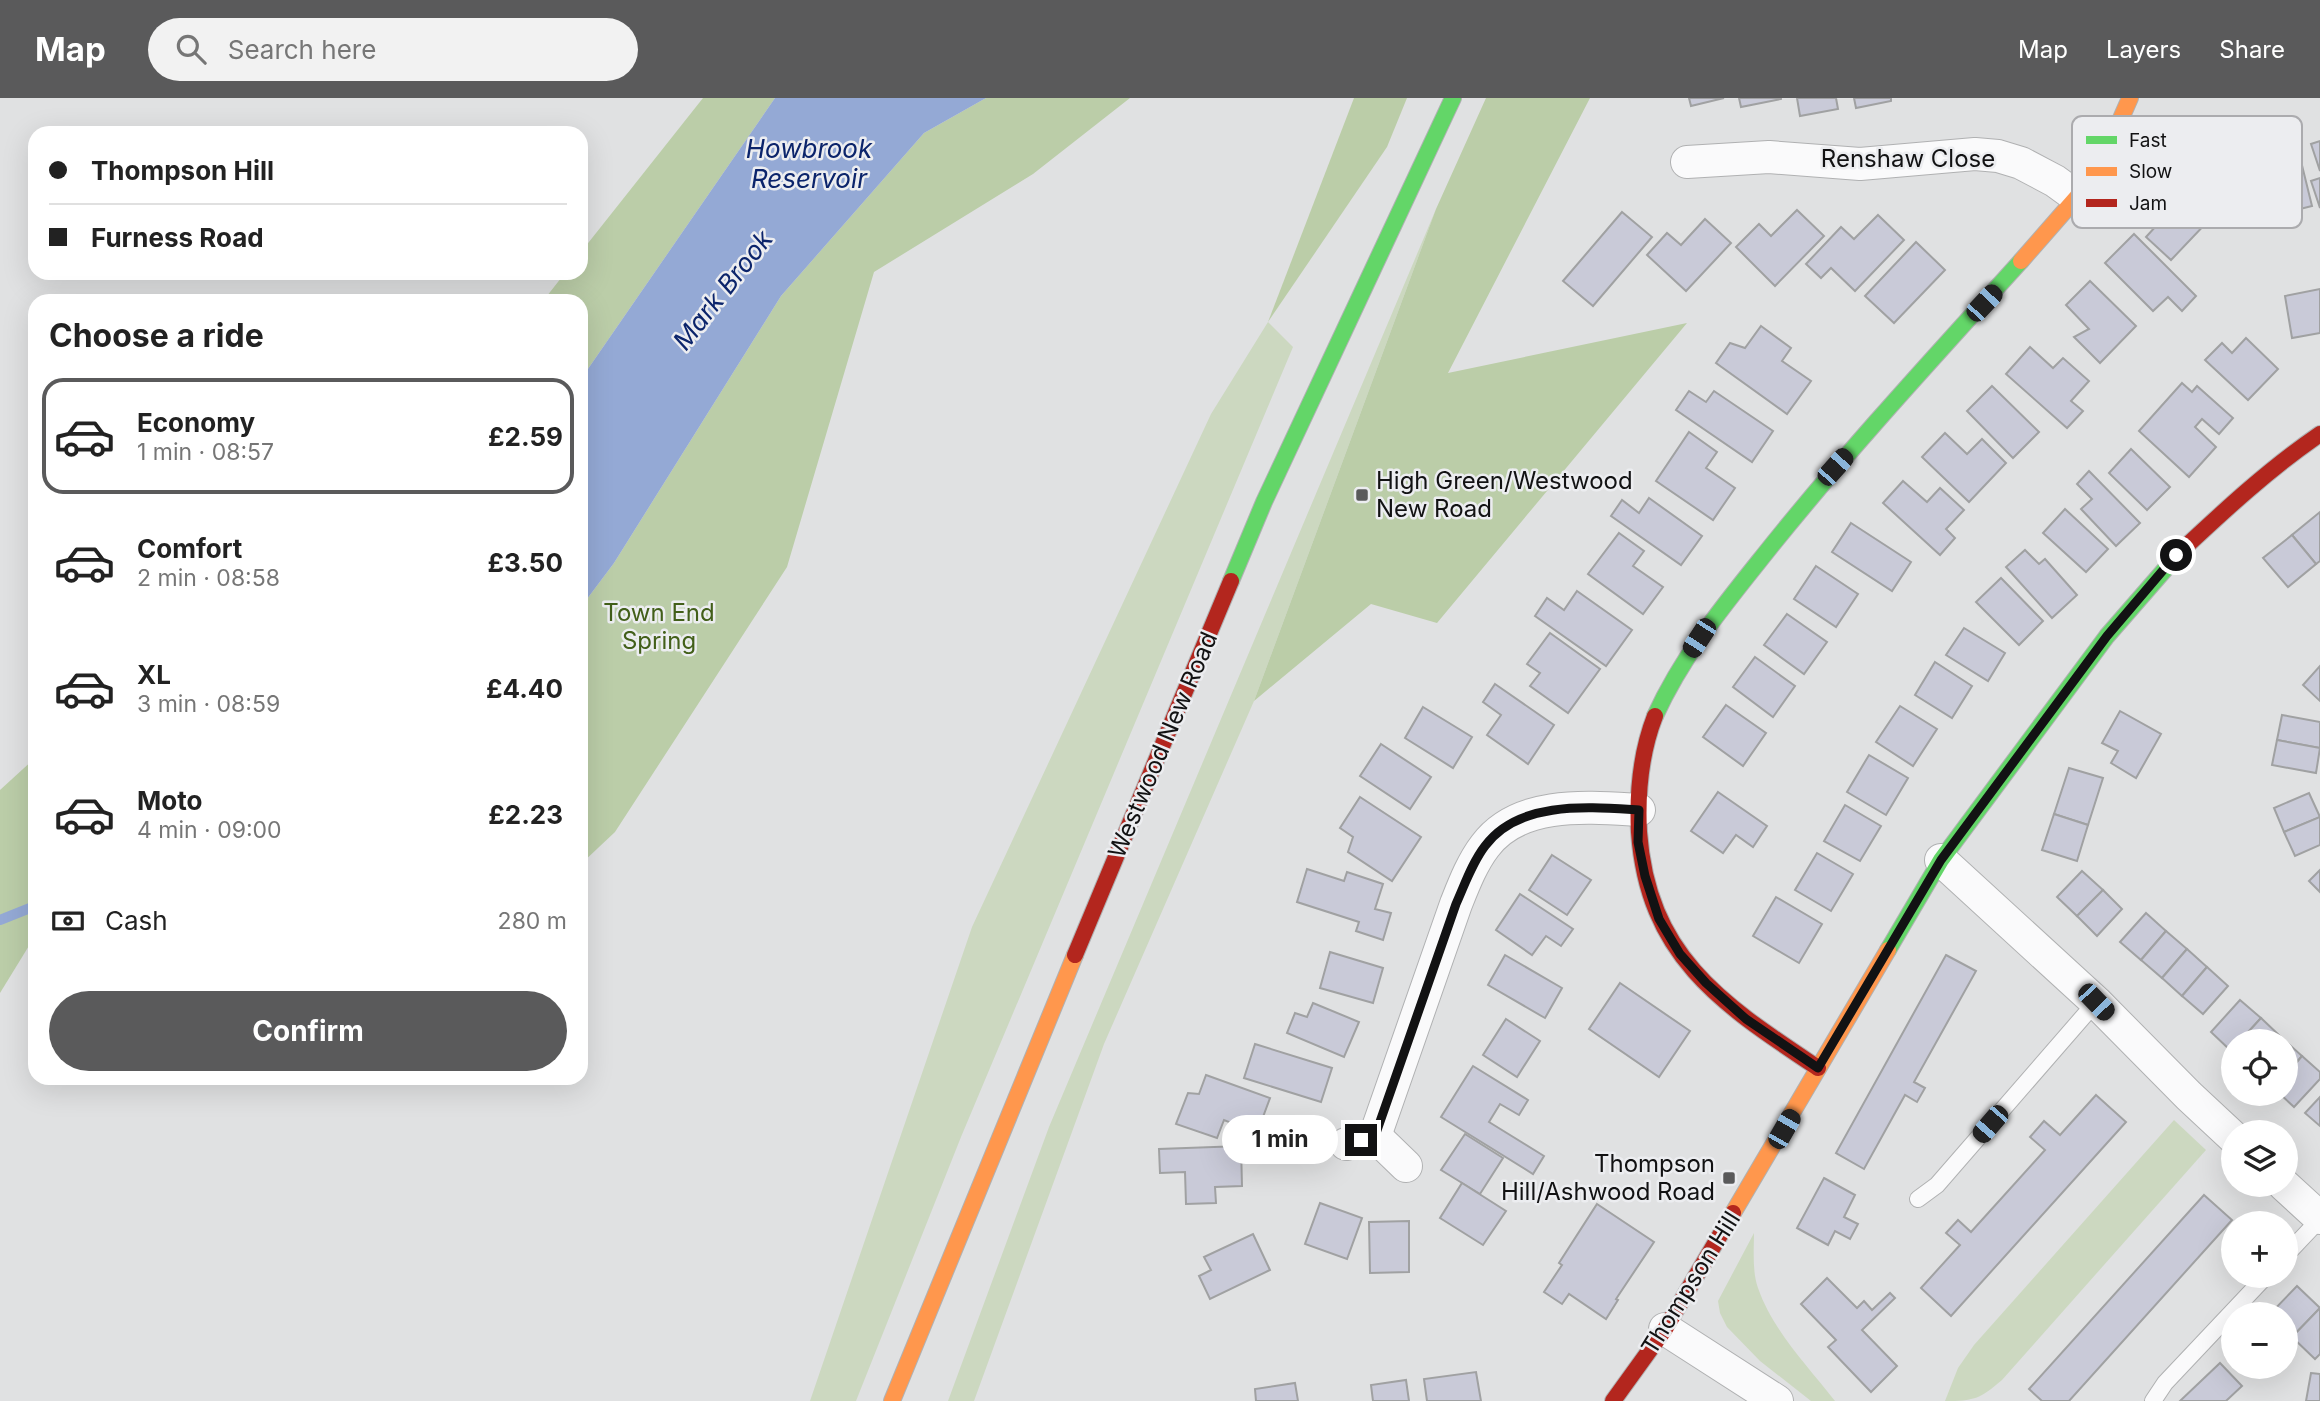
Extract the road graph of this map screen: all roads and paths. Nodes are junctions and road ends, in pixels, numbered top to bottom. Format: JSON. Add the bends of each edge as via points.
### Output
{"nodes":[{"id":1,"x":1453,"y":98,"type":"edge"},
{"id":2,"x":2130,"y":98,"type":"edge"},
{"id":3,"x":2122,"y":116,"type":"edge"},
{"id":4,"x":1688,"y":162,"type":"dead end"},
{"id":5,"x":2072,"y":193,"type":"edge"},
{"id":6,"x":2072,"y":203,"type":"edge"},
{"id":7,"x":2320,"y":434,"type":"edge"},
{"id":8,"x":1639,"y":810,"type":"junction"},
{"id":9,"x":1941,"y":860,"type":"junction"},
{"id":10,"x":2096,"y":1002,"type":"junction"},
{"id":11,"x":1818,"y":1068,"type":"junction"},
{"id":12,"x":2221,"y":1126,"type":"edge"},
{"id":13,"x":1406,"y":1166,"type":"dead end"},
{"id":14,"x":2297,"y":1197,"type":"edge"},
{"id":15,"x":1918,"y":1199,"type":"dead end"},
{"id":16,"x":2320,"y":1219,"type":"edge"},
{"id":17,"x":2298,"y":1242,"type":"edge"},
{"id":18,"x":2255,"y":1288,"type":"edge"},
{"id":19,"x":1665,"y":1329,"type":"junction"},
{"id":20,"x":892,"y":1401,"type":"edge"},
{"id":21,"x":1613,"y":1401,"type":"edge"},
{"id":22,"x":1776,"y":1401,"type":"edge"},
{"id":23,"x":2153,"y":1401,"type":"edge"}],
"edges":[{"from":1,"to":20,"type":"main road","name":"Westwood New Road","via":[[1265,502]]},
{"from":2,"to":3,"type":"main road"},
{"from":4,"to":5,"type":"street","name":"Renshaw Close","via":[[1769,157],[1860,164],[1975,154],[2021,163]]},
{"from":6,"to":8,"type":"main road","via":[[1816,488],[1699,638],[1653,721],[1642,763]]},
{"from":7,"to":9,"type":"main road","name":"Thompson Hill","via":[[2247,489],[2176,555],[2107,636]]},
{"from":8,"to":11,"type":"main road","via":[[1638,842],[1645,876],[1659,919],[1680,954],[1746,1019]]},
{"from":8,"to":13,"type":"street","via":[[1543,812],[1503,829],[1486,844],[1456,904],[1361,1140]]},
{"from":9,"to":10,"type":"street"},
{"from":9,"to":11,"type":"main road","name":"Thompson Hill"},
{"from":10,"to":12,"type":"street"},
{"from":10,"to":15,"type":"lane","via":[[1937,1185]]},
{"from":11,"to":19,"type":"main road","name":"Thompson Hill"},
{"from":14,"to":16,"type":"street"},
{"from":16,"to":17,"type":"lane"},
{"from":18,"to":23,"type":"lane"},
{"from":19,"to":21,"type":"main road","name":"Thompson Hill"},
{"from":19,"to":22,"type":"street"}]}
